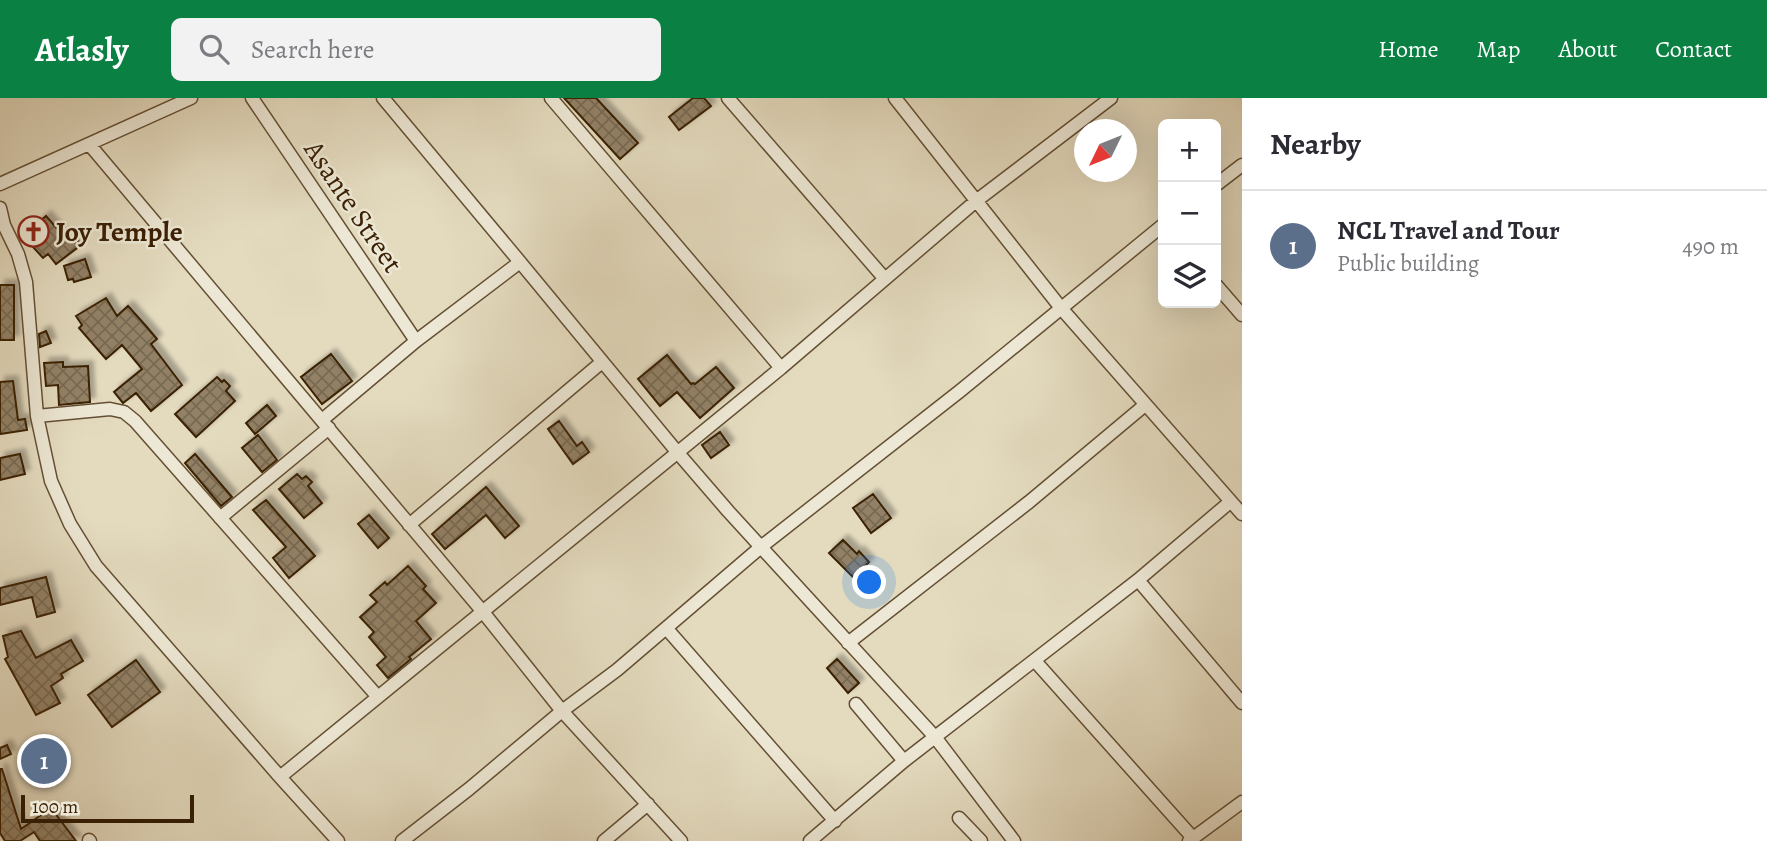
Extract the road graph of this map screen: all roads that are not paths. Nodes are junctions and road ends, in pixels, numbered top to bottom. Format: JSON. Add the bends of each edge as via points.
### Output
{"nodes":[{"id":1,"x":191,"y":98,"type":"edge"},
{"id":2,"x":252,"y":98,"type":"edge"},
{"id":3,"x":383,"y":98,"type":"edge"},
{"id":4,"x":551,"y":98,"type":"edge"},
{"id":5,"x":729,"y":98,"type":"edge"},
{"id":6,"x":1111,"y":98,"type":"edge"},
{"id":7,"x":897,"y":99,"type":"edge"},
{"id":8,"x":89,"y":144,"type":"junction"},
{"id":9,"x":1242,"y":164,"type":"edge"},
{"id":10,"x":1220,"y":182,"type":"edge"},
{"id":11,"x":0,"y":184,"type":"edge"},
{"id":12,"x":976,"y":201,"type":"junction"},
{"id":13,"x":0,"y":208,"type":"edge"},
{"id":14,"x":1158,"y":229,"type":"edge"},
{"id":15,"x":520,"y":262,"type":"junction"},
{"id":16,"x":885,"y":279,"type":"junction"},
{"id":17,"x":1221,"y":291,"type":"edge"},
{"id":18,"x":1061,"y":308,"type":"junction"},
{"id":19,"x":1242,"y":315,"type":"edge"},
{"id":20,"x":416,"y":341,"type":"junction"},
{"id":21,"x":602,"y":362,"type":"junction"},
{"id":22,"x":781,"y":368,"type":"junction"},
{"id":23,"x":1145,"y":405,"type":"junction"},
{"id":24,"x":37,"y":416,"type":"junction"},
{"id":25,"x":326,"y":424,"type":"junction"},
{"id":26,"x":678,"y":453,"type":"junction"},
{"id":27,"x":1230,"y":502,"type":"junction"},
{"id":28,"x":1242,"y":514,"type":"edge"},
{"id":29,"x":220,"y":518,"type":"junction"},
{"id":30,"x":409,"y":525,"type":"junction"},
{"id":31,"x":762,"y":546,"type":"junction"},
{"id":32,"x":1138,"y":580,"type":"junction"},
{"id":33,"x":483,"y":612,"type":"junction"},
{"id":34,"x":667,"y":629,"type":"junction"},
{"id":35,"x":848,"y":643,"type":"junction"},
{"id":36,"x":1035,"y":661,"type":"junction"},
{"id":37,"x":378,"y":697,"type":"junction"},
{"id":38,"x":1242,"y":703,"type":"edge"},
{"id":39,"x":856,"y":704,"type":"dead end"},
{"id":40,"x":562,"y":711,"type":"junction"},
{"id":41,"x":935,"y":737,"type":"junction"},
{"id":42,"x":904,"y":761,"type":"junction"},
{"id":43,"x":280,"y":777,"type":"junction"},
{"id":44,"x":1242,"y":802,"type":"edge"},
{"id":45,"x":648,"y":804,"type":"junction"},
{"id":46,"x":960,"y":818,"type":"dead end"},
{"id":47,"x":835,"y":821,"type":"junction"},
{"id":48,"x":1191,"y":839,"type":"edge"},
{"id":49,"x":338,"y":841,"type":"edge"},
{"id":50,"x":402,"y":841,"type":"edge"},
{"id":51,"x":604,"y":841,"type":"edge"},
{"id":52,"x":681,"y":841,"type":"edge"},
{"id":53,"x":810,"y":841,"type":"edge"},
{"id":54,"x":981,"y":841,"type":"edge"},
{"id":55,"x":1014,"y":841,"type":"edge"}],
"edges":[{"from":1,"to":8,"type":"street"},
{"from":2,"to":20,"type":"street","name":"Asante Street"},
{"from":3,"to":15,"type":"street"},
{"from":4,"to":22,"type":"street"},
{"from":5,"to":16,"type":"street"},
{"from":6,"to":12,"type":"street"},
{"from":7,"to":12,"type":"street"},
{"from":8,"to":11,"type":"street"},
{"from":8,"to":25,"type":"street"},
{"from":9,"to":10,"type":"street"},
{"from":12,"to":16,"type":"street"},
{"from":12,"to":18,"type":"street"},
{"from":13,"to":24,"type":"street","via":[[26,282]]},
{"from":14,"to":18,"type":"street"},
{"from":15,"to":20,"type":"street"},
{"from":15,"to":21,"type":"street"},
{"from":16,"to":22,"type":"street"},
{"from":17,"to":19,"type":"street"},
{"from":18,"to":23,"type":"street"},
{"from":18,"to":31,"type":"street"},
{"from":20,"to":25,"type":"street"},
{"from":21,"to":26,"type":"street"},
{"from":21,"to":30,"type":"street"},
{"from":22,"to":26,"type":"street"},
{"from":23,"to":27,"type":"street"},
{"from":23,"to":35,"type":"street"},
{"from":24,"to":29,"type":"street","via":[[110,408],[124,412]]},
{"from":24,"to":43,"type":"street","via":[[51,481],[96,566]]},
{"from":25,"to":29,"type":"street"},
{"from":25,"to":30,"type":"street"},
{"from":26,"to":31,"type":"street"},
{"from":26,"to":33,"type":"street"},
{"from":27,"to":28,"type":"street"},
{"from":27,"to":32,"type":"street"},
{"from":29,"to":37,"type":"street"},
{"from":30,"to":33,"type":"street"},
{"from":31,"to":34,"type":"street"},
{"from":31,"to":35,"type":"street"},
{"from":32,"to":36,"type":"street"},
{"from":32,"to":38,"type":"street"},
{"from":33,"to":37,"type":"street"},
{"from":33,"to":40,"type":"street"},
{"from":34,"to":40,"type":"street"},
{"from":34,"to":47,"type":"street"},
{"from":35,"to":41,"type":"street"},
{"from":36,"to":41,"type":"street"},
{"from":36,"to":48,"type":"street"},
{"from":37,"to":43,"type":"street"},
{"from":39,"to":42,"type":"street"},
{"from":40,"to":45,"type":"street"},
{"from":40,"to":50,"type":"street"},
{"from":41,"to":42,"type":"street"},
{"from":41,"to":55,"type":"street"},
{"from":42,"to":47,"type":"street"},
{"from":43,"to":49,"type":"street"},
{"from":44,"to":48,"type":"street"},
{"from":45,"to":51,"type":"street"},
{"from":45,"to":52,"type":"street"},
{"from":46,"to":54,"type":"street"},
{"from":47,"to":53,"type":"street"}]}
